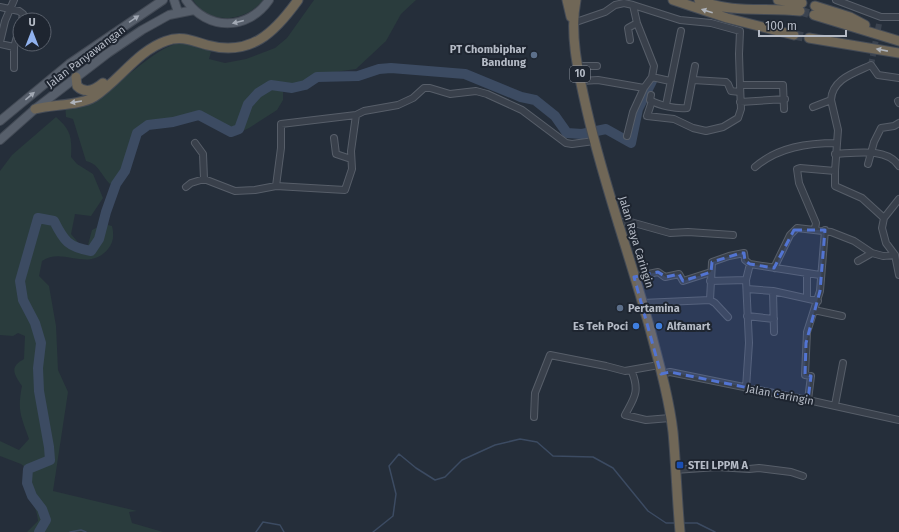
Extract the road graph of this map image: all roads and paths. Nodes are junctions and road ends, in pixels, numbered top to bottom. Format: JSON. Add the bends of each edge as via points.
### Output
{"nodes":[{"id":1,"x":14,"y":0,"type":"edge"},
{"id":2,"x":163,"y":0,"type":"edge"},
{"id":3,"x":174,"y":0,"type":"edge"},
{"id":4,"x":186,"y":0,"type":"edge"},
{"id":5,"x":269,"y":0,"type":"edge"},
{"id":6,"x":291,"y":0,"type":"edge"},
{"id":7,"x":298,"y":0,"type":"edge"},
{"id":8,"x":567,"y":0,"type":"edge"},
{"id":9,"x":673,"y":0,"type":"edge"},
{"id":10,"x":700,"y":0,"type":"edge"},
{"id":11,"x":778,"y":0,"type":"edge"},
{"id":12,"x":836,"y":0,"type":"edge"},
{"id":13,"x":684,"y":2,"type":"edge"},
{"id":14,"x":633,"y":5,"type":"junction"},
{"id":15,"x":0,"y":7,"type":"edge"},
{"id":16,"x":10,"y":10,"type":"junction"},
{"id":17,"x":194,"y":10,"type":"junction"},
{"id":18,"x":814,"y":10,"type":"tunnel mouth"},
{"id":19,"x":573,"y":11,"type":"edge"},
{"id":20,"x":21,"y":12,"type":"edge"},
{"id":21,"x":178,"y":12,"type":"junction"},
{"id":22,"x":881,"y":17,"type":"junction"},
{"id":23,"x":899,"y":17,"type":"edge"},
{"id":24,"x":637,"y":23,"type":"junction"},
{"id":25,"x":879,"y":24,"type":"tunnel mouth"},
{"id":26,"x":681,"y":31,"type":"dead end"},
{"id":27,"x":794,"y":34,"type":"tunnel mouth"},
{"id":28,"x":809,"y":38,"type":"tunnel mouth"},
{"id":29,"x":630,"y":40,"type":"dead end"},
{"id":30,"x":899,"y":41,"type":"edge"},
{"id":31,"x":0,"y":43,"type":"edge"},
{"id":32,"x":12,"y":46,"type":"edge"},
{"id":33,"x":14,"y":52,"type":"edge"},
{"id":34,"x":899,"y":53,"type":"edge"},
{"id":35,"x":579,"y":66,"type":"junction"},
{"id":36,"x":597,"y":66,"type":"dead end"},
{"id":37,"x":695,"y":66,"type":"dead end"},
{"id":38,"x":14,"y":68,"type":"dead end"},
{"id":39,"x":76,"y":77,"type":"junction"},
{"id":40,"x":652,"y":77,"type":"junction"},
{"id":41,"x":899,"y":78,"type":"edge"},
{"id":42,"x":693,"y":80,"type":"junction"},
{"id":43,"x":581,"y":81,"type":"junction"},
{"id":44,"x":670,"y":81,"type":"junction"},
{"id":45,"x":644,"y":88,"type":"junction"},
{"id":46,"x":740,"y":88,"type":"junction"},
{"id":47,"x":785,"y":99,"type":"junction"},
{"id":48,"x":830,"y":100,"type":"junction"},
{"id":49,"x":740,"y":102,"type":"junction"},
{"id":50,"x":666,"y":105,"type":"junction"},
{"id":51,"x":813,"y":107,"type":"dead end"},
{"id":52,"x":35,"y":109,"type":"junction"},
{"id":53,"x":784,"y":109,"type":"dead end"},
{"id":54,"x":356,"y":115,"type":"junction"},
{"id":55,"x":0,"y":121,"type":"edge"},
{"id":56,"x":899,"y":123,"type":"edge"},
{"id":57,"x":627,"y":136,"type":"dead end"},
{"id":58,"x":334,"y":138,"type":"dead end"},
{"id":59,"x":594,"y":139,"type":"junction"},
{"id":60,"x":0,"y":140,"type":"edge"},
{"id":61,"x":195,"y":143,"type":"dead end"},
{"id":62,"x":837,"y":143,"type":"junction"},
{"id":63,"x":872,"y":153,"type":"junction"},
{"id":64,"x":835,"y":154,"type":"junction"},
{"id":65,"x":351,"y":159,"type":"junction"},
{"id":66,"x":868,"y":164,"type":"dead end"},
{"id":67,"x":899,"y":166,"type":"edge"},
{"id":68,"x":755,"y":167,"type":"dead end"},
{"id":69,"x":835,"y":171,"type":"junction"},
{"id":70,"x":204,"y":179,"type":"junction"},
{"id":71,"x":276,"y":186,"type":"junction"},
{"id":72,"x":186,"y":187,"type":"dead end"},
{"id":73,"x":899,"y":199,"type":"edge"},
{"id":74,"x":884,"y":218,"type":"junction"},
{"id":75,"x":617,"y":223,"type":"junction"},
{"id":76,"x":815,"y":229,"type":"junction"},
{"id":77,"x":824,"y":230,"type":"junction"},
{"id":78,"x":733,"y":235,"type":"dead end"},
{"id":79,"x":872,"y":253,"type":"junction"},
{"id":80,"x":895,"y":255,"type":"junction"},
{"id":81,"x":858,"y":261,"type":"dead end"},
{"id":82,"x":750,"y":264,"type":"junction"},
{"id":83,"x":774,"y":268,"type":"junction"},
{"id":84,"x":711,"y":272,"type":"junction"},
{"id":85,"x":807,"y":273,"type":"junction"},
{"id":86,"x":820,"y":275,"type":"junction"},
{"id":87,"x":899,"y":275,"type":"edge"},
{"id":88,"x":634,"y":277,"type":"junction"},
{"id":89,"x":746,"y":280,"type":"junction"},
{"id":90,"x":710,"y":281,"type":"junction"},
{"id":91,"x":747,"y":290,"type":"junction"},
{"id":92,"x":773,"y":291,"type":"junction"},
{"id":93,"x":807,"y":298,"type":"junction"},
{"id":94,"x":710,"y":300,"type":"junction"},
{"id":95,"x":818,"y":301,"type":"junction"},
{"id":96,"x":642,"y":303,"type":"junction"},
{"id":97,"x":814,"y":310,"type":"junction"},
{"id":98,"x":747,"y":316,"type":"junction"},
{"id":99,"x":842,"y":316,"type":"dead end"},
{"id":100,"x":728,"y":317,"type":"dead end"},
{"id":101,"x":774,"y":319,"type":"junction"},
{"id":102,"x":774,"y":332,"type":"dead end"},
{"id":103,"x":843,"y":363,"type":"dead end"},
{"id":104,"x":660,"y":370,"type":"junction"},
{"id":105,"x":632,"y":372,"type":"junction"},
{"id":106,"x":746,"y":388,"type":"junction"},
{"id":107,"x":808,"y":400,"type":"junction"},
{"id":108,"x":835,"y":405,"type":"junction"},
{"id":109,"x":534,"y":417,"type":"dead end"},
{"id":110,"x":670,"y":418,"type":"junction"},
{"id":111,"x":899,"y":420,"type":"edge"},
{"id":112,"x":675,"y":470,"type":"junction"},
{"id":113,"x":803,"y":476,"type":"dead end"},
{"id":114,"x":680,"y":532,"type":"edge"}],
"edges":[{"from":1,"to":16,"type":"street"},
{"from":55,"to":2,"type":"main road","name":"Jalan Panyawangan","one_way":true,"via":[[69,64]]},
{"from":3,"to":21,"type":"main road"},
{"from":4,"to":17,"type":"main road"},
{"from":5,"to":17,"type":"main road","one_way":true,"via":[[253,17],[231,24],[211,21]]},
{"from":6,"to":39,"type":"highway","via":[[273,24],[252,38],[225,42],[170,34],[151,42],[93,90],[76,86]]},
{"from":7,"to":52,"type":"highway","one_way":true,"via":[[272,32],[254,42],[244,46],[223,47],[182,38],[167,40],[149,51],[90,99]]},
{"from":8,"to":19,"type":"highway","number":"10"},
{"from":9,"to":13,"type":"highway"},
{"from":10,"to":11,"type":"highway","via":[[708,4],[752,11],[801,7]]},
{"from":12,"to":22,"type":"street"},
{"from":27,"to":13,"type":"highway","one_way":true,"via":[[727,18]]},
{"from":14,"to":19,"type":"street","via":[[624,2],[605,12]]},
{"from":14,"to":24,"type":"street"},
{"from":14,"to":46,"type":"street","via":[[680,20],[711,23],[740,31]]},
{"from":15,"to":16,"type":"street"},
{"from":16,"to":20,"type":"street"},
{"from":16,"to":31,"type":"street"},
{"from":17,"to":21,"type":"main road","name":"Jalan Panyawangan"},
{"from":18,"to":30,"type":"highway","via":[[850,17],[883,36]]},
{"from":19,"to":35,"type":"highway","number":"10"},
{"from":21,"to":39,"type":"main road","name":"Jalan Panyawangan","via":[[142,30]]},
{"from":22,"to":23,"type":"street"},
{"from":22,"to":25,"type":"street"},
{"from":24,"to":29,"type":"street","via":[[628,28]]},
{"from":24,"to":40,"type":"street","via":[[654,66]]},
{"from":26,"to":44,"type":"street"},
{"from":34,"to":28,"type":"highway","one_way":true},
{"from":31,"to":32,"type":"street"},
{"from":33,"to":38,"type":"street"},
{"from":35,"to":36,"type":"street"},
{"from":35,"to":43,"type":"highway","number":"10"},
{"from":37,"to":42,"type":"street"},
{"from":39,"to":52,"type":"main road","name":"Jalan Panyawangan"},
{"from":40,"to":44,"type":"street"},
{"from":40,"to":45,"type":"street"},
{"from":41,"to":48,"type":"street","via":[[878,75],[871,65],[849,75],[834,86]]},
{"from":42,"to":46,"type":"street","via":[[726,82],[731,91]]},
{"from":42,"to":50,"type":"street","via":[[687,108]]},
{"from":43,"to":45,"type":"street","via":[[598,80]]},
{"from":43,"to":59,"type":"highway","name":"Jalan Raya Caringin","number":"10"},
{"from":44,"to":50,"type":"street"},
{"from":45,"to":57,"type":"street","via":[[633,112]]},
{"from":46,"to":47,"type":"street","via":[[781,84],[785,86]]},
{"from":46,"to":49,"type":"street"},
{"from":47,"to":49,"type":"street"},
{"from":47,"to":53,"type":"street"},
{"from":48,"to":51,"type":"street"},
{"from":48,"to":62,"type":"street","via":[[837,124]]},
{"from":49,"to":50,"type":"street","via":[[737,119],[723,127],[706,131],[674,119],[647,116],[651,98]]},
{"from":52,"to":60,"type":"main road","name":"Jalan Panyawangan"},
{"from":54,"to":59,"type":"street","via":[[398,105],[413,98],[424,88],[450,94],[476,91],[522,110],[566,143]]},
{"from":54,"to":65,"type":"street"},
{"from":54,"to":71,"type":"street","via":[[281,124]]},
{"from":56,"to":63,"type":"street","via":[[881,128]]},
{"from":58,"to":65,"type":"street","via":[[336,154]]},
{"from":59,"to":75,"type":"highway","name":"Jalan Raya Caringin","number":"10"},
{"from":61,"to":70,"type":"street","via":[[203,154]]},
{"from":62,"to":64,"type":"street"},
{"from":62,"to":68,"type":"street","via":[[796,146],[764,160]]},
{"from":63,"to":64,"type":"street"},
{"from":63,"to":66,"type":"street"},
{"from":63,"to":67,"type":"street","via":[[891,157]]},
{"from":64,"to":69,"type":"street"},
{"from":65,"to":71,"type":"street","via":[[352,169],[345,190]]},
{"from":69,"to":74,"type":"street","via":[[835,186],[862,198]]},
{"from":69,"to":76,"type":"street","via":[[800,168],[797,170],[799,183],[816,223]]},
{"from":70,"to":71,"type":"street","via":[[235,191]]},
{"from":70,"to":72,"type":"street"},
{"from":73,"to":74,"type":"street"},
{"from":74,"to":80,"type":"street","via":[[884,236]]},
{"from":75,"to":78,"type":"street","via":[[627,221],[662,232]]},
{"from":75,"to":88,"type":"highway","name":"Jalan Raya Caringin","number":"10"},
{"from":76,"to":77,"type":"street"},
{"from":76,"to":83,"type":"street","via":[[794,230]]},
{"from":77,"to":79,"type":"street","via":[[854,241]]},
{"from":77,"to":86,"type":"street"},
{"from":79,"to":80,"type":"street","via":[[883,256]]},
{"from":79,"to":81,"type":"street"},
{"from":80,"to":87,"type":"street"},
{"from":82,"to":83,"type":"street"},
{"from":82,"to":84,"type":"street","via":[[745,260],[744,253],[737,254],[712,262]]},
{"from":82,"to":89,"type":"street"},
{"from":83,"to":85,"type":"street"},
{"from":84,"to":88,"type":"street","via":[[683,281],[679,274],[665,277],[658,272]]},
{"from":84,"to":90,"type":"street"},
{"from":85,"to":86,"type":"street"},
{"from":85,"to":93,"type":"street"},
{"from":86,"to":95,"type":"street"},
{"from":88,"to":96,"type":"highway","name":"Jalan Raya Caringin","number":"10"},
{"from":89,"to":90,"type":"street"},
{"from":89,"to":91,"type":"street"},
{"from":90,"to":94,"type":"street"},
{"from":91,"to":92,"type":"street"},
{"from":91,"to":98,"type":"street"},
{"from":92,"to":93,"type":"street"},
{"from":92,"to":101,"type":"street"},
{"from":93,"to":95,"type":"street"},
{"from":94,"to":96,"type":"street"},
{"from":94,"to":100,"type":"street"},
{"from":95,"to":97,"type":"street"},
{"from":96,"to":104,"type":"highway","name":"Jalan Raya Caringin","number":"10"},
{"from":97,"to":99,"type":"street"},
{"from":97,"to":107,"type":"street","via":[[807,332],[805,360],[805,375],[811,376]]},
{"from":98,"to":101,"type":"street"},
{"from":98,"to":106,"type":"street","via":[[749,343]]},
{"from":101,"to":102,"type":"street"},
{"from":103,"to":108,"type":"street"},
{"from":104,"to":105,"type":"street"},
{"from":104,"to":106,"type":"street","name":"Jalan Caringin"},
{"from":104,"to":110,"type":"highway","name":"Jalan Raya Caringin","number":"10"},
{"from":105,"to":109,"type":"street","via":[[550,355],[535,393]]},
{"from":105,"to":110,"type":"street","via":[[635,380],[634,398],[625,415],[646,420]]},
{"from":106,"to":107,"type":"street","name":"Jalan Caringin"},
{"from":107,"to":108,"type":"street","name":"Jalan Caringin"},
{"from":108,"to":111,"type":"street","name":"Jalan Caringin"},
{"from":110,"to":112,"type":"highway","name":"Jalan Raya Caringin","number":"10"},
{"from":112,"to":113,"type":"street","via":[[717,467],[760,468]]},
{"from":112,"to":114,"type":"highway","name":"Jalan Raya Caringin","number":"10"}]}
